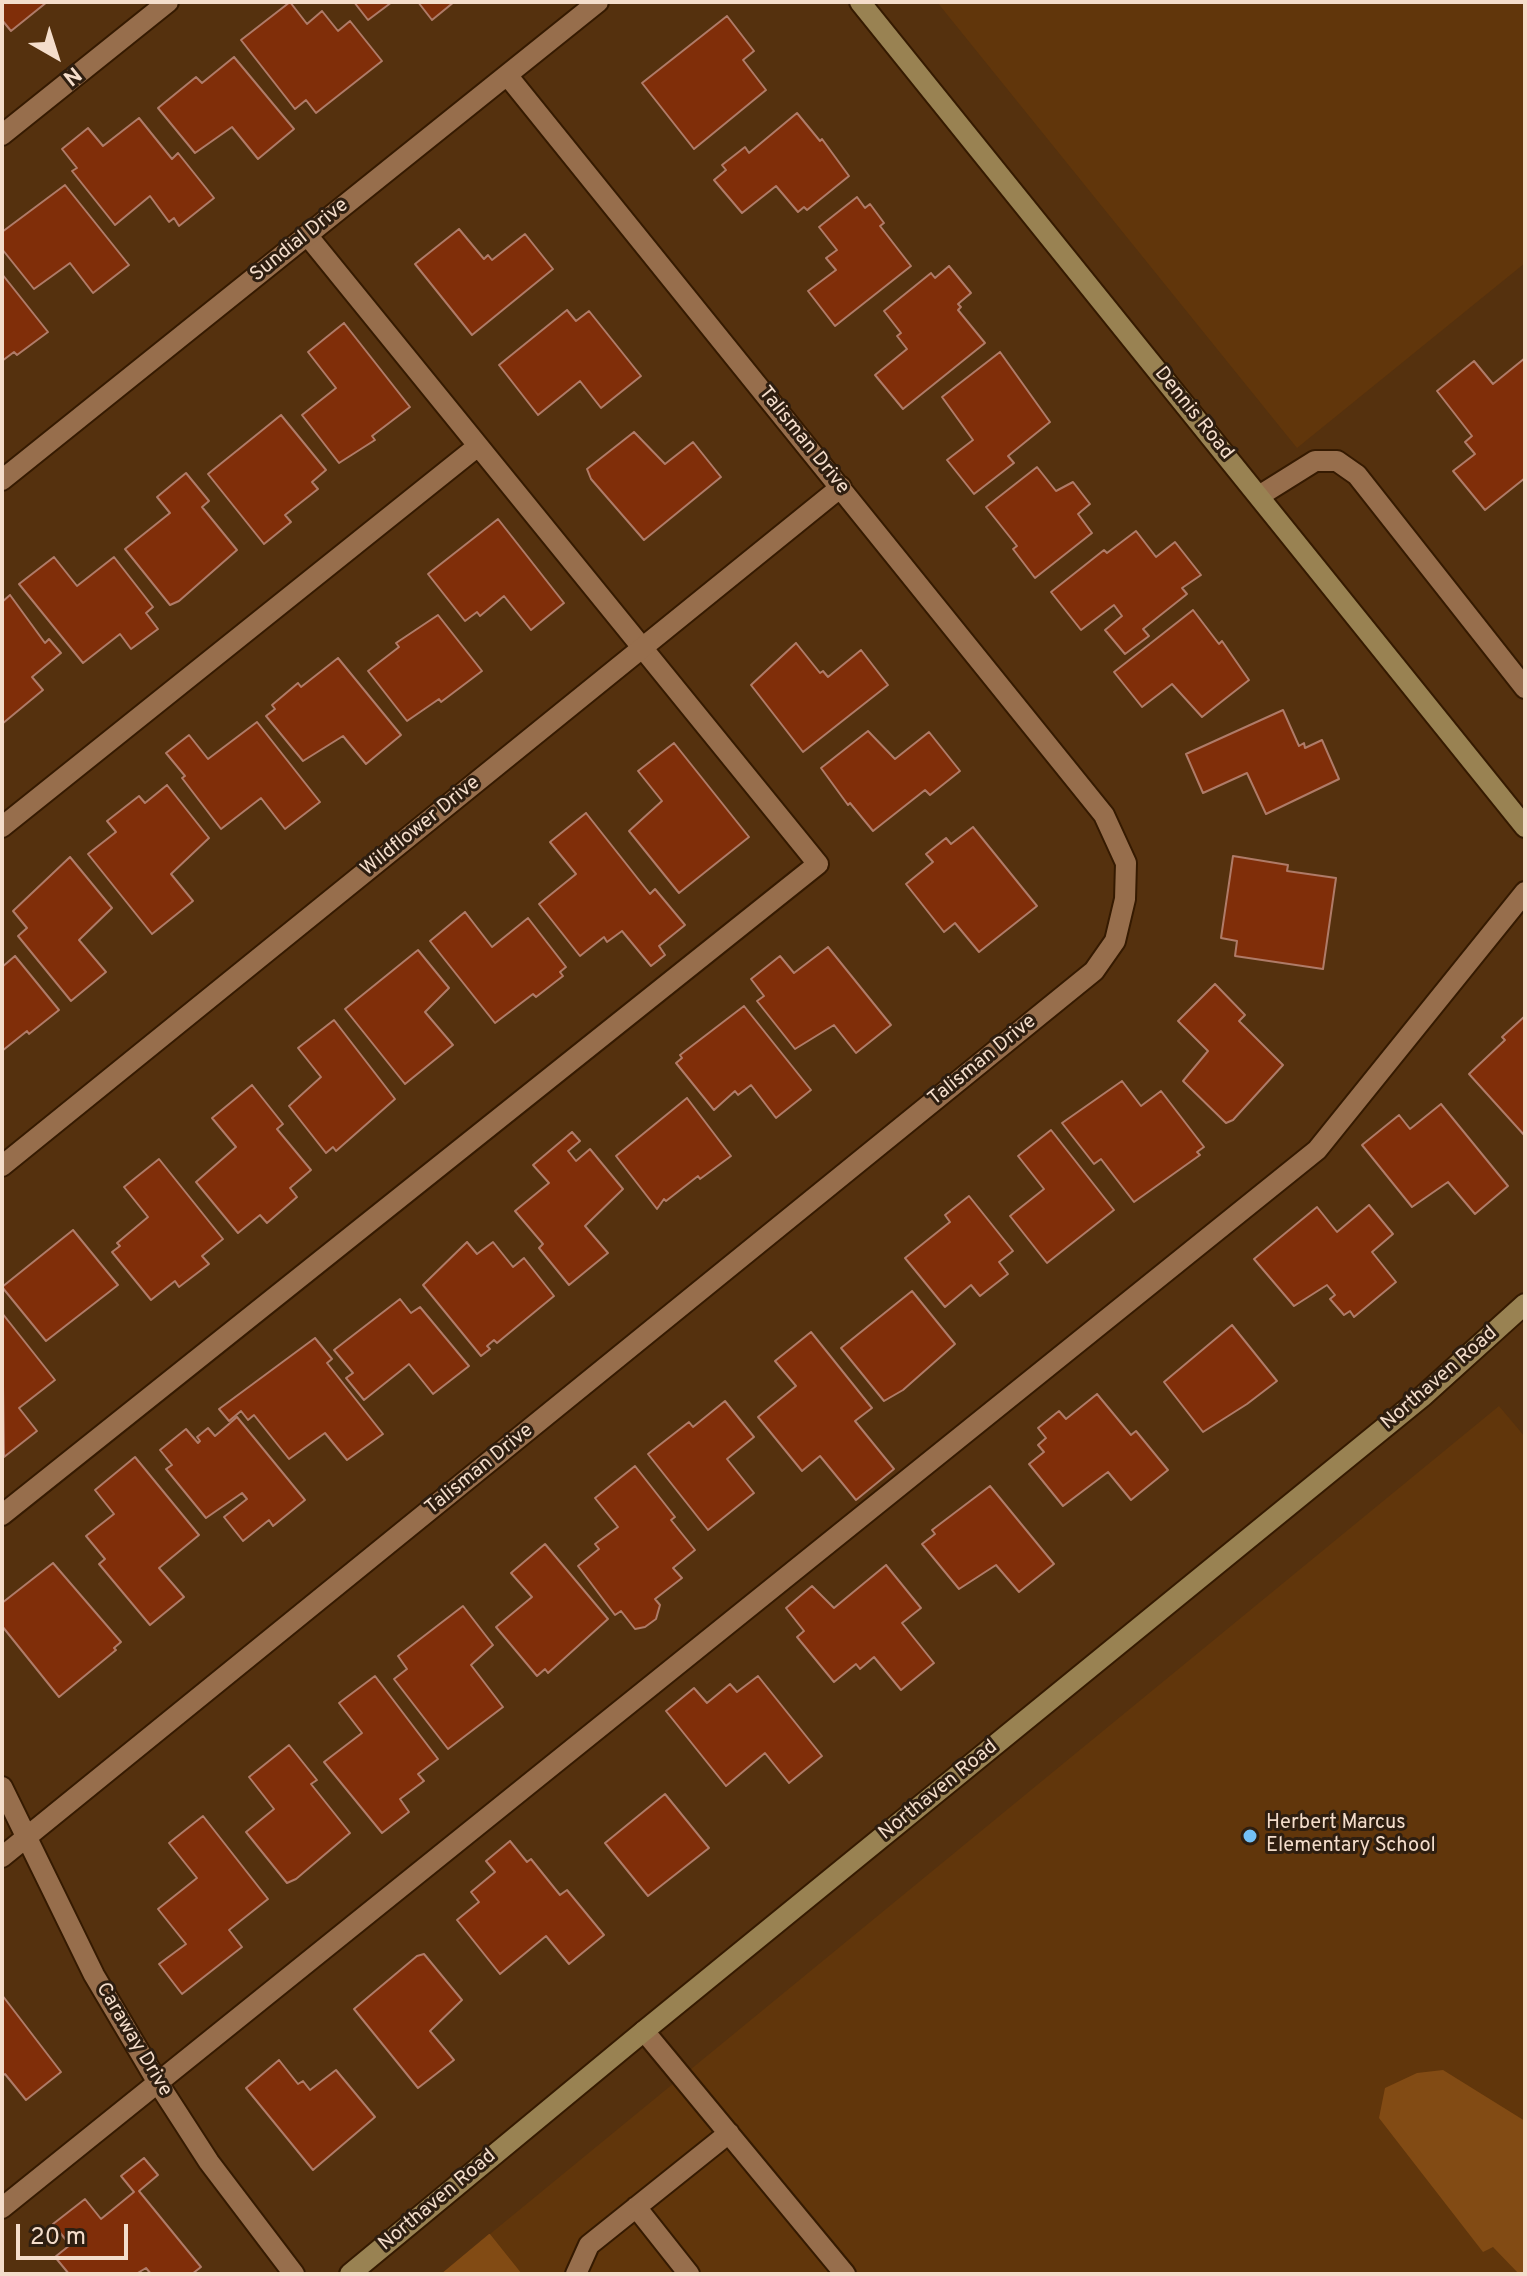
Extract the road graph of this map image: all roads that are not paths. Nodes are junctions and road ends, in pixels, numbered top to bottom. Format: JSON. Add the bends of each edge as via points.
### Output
{"nodes":[{"id":1,"x":168,"y":2,"type":"edge"},
{"id":2,"x":598,"y":2,"type":"edge"},
{"id":3,"x":860,"y":2,"type":"edge"},
{"id":4,"x":507,"y":75,"type":"junction"},
{"id":5,"x":2,"y":135,"type":"edge"},
{"id":6,"x":307,"y":235,"type":"junction"},
{"id":7,"x":478,"y":446,"type":"junction"},
{"id":8,"x":2,"y":480,"type":"edge"},
{"id":9,"x":841,"y":487,"type":"junction"},
{"id":10,"x":1259,"y":496,"type":"junction"},
{"id":11,"x":642,"y":648,"type":"junction"},
{"id":12,"x":1525,"y":688,"type":"edge"},
{"id":13,"x":2,"y":827,"type":"edge"},
{"id":14,"x":1525,"y":827,"type":"edge"},
{"id":15,"x":1525,"y":892,"type":"edge"},
{"id":16,"x":2,"y":1166,"type":"edge"},
{"id":17,"x":1525,"y":1304,"type":"edge"},
{"id":18,"x":2,"y":1515,"type":"edge"},
{"id":19,"x":2,"y":1787,"type":"edge"},
{"id":20,"x":27,"y":1837,"type":"junction"},
{"id":21,"x":2,"y":1857,"type":"edge"},
{"id":22,"x":644,"y":2031,"type":"junction"},
{"id":23,"x":158,"y":2083,"type":"junction"},
{"id":24,"x":729,"y":2133,"type":"junction"},
{"id":25,"x":636,"y":2207,"type":"junction"},
{"id":26,"x":2,"y":2208,"type":"edge"},
{"id":27,"x":294,"y":2274,"type":"edge"},
{"id":28,"x":350,"y":2274,"type":"edge"},
{"id":29,"x":576,"y":2274,"type":"edge"},
{"id":30,"x":689,"y":2274,"type":"edge"},
{"id":31,"x":845,"y":2274,"type":"edge"}],
"edges":[{"from":1,"to":5,"type":"street"},
{"from":2,"to":4,"type":"street","name":"Sundial Drive"},
{"from":3,"to":10,"type":"street","name":"Dennis Road"},
{"from":4,"to":6,"type":"street","name":"Sundial Drive"},
{"from":4,"to":9,"type":"street","name":"Talisman Drive"},
{"from":6,"to":7,"type":"street"},
{"from":6,"to":8,"type":"street","name":"Sundial Drive"},
{"from":7,"to":11,"type":"street"},
{"from":7,"to":13,"type":"street"},
{"from":9,"to":11,"type":"street","name":"Wildflower Drive"},
{"from":9,"to":20,"type":"street","name":"Talisman Drive","via":[[1104,815],[1126,863],[1125,899],[1115,941],[1094,971]]},
{"from":10,"to":12,"type":"street","via":[[1315,461],[1337,461],[1357,475]]},
{"from":10,"to":14,"type":"street","name":"Dennis Road"},
{"from":11,"to":16,"type":"street","name":"Wildflower Drive"},
{"from":11,"to":18,"type":"street","via":[[818,864]]},
{"from":15,"to":23,"type":"street","via":[[1317,1150]]},
{"from":17,"to":22,"type":"street","name":"Northaven Road","via":[[1422,1397]]},
{"from":19,"to":20,"type":"street","name":"Caraway Drive"},
{"from":20,"to":21,"type":"street","name":"Talisman Drive"},
{"from":20,"to":23,"type":"street","name":"Caraway Drive","via":[[94,1975]]},
{"from":22,"to":24,"type":"street"},
{"from":22,"to":28,"type":"street","name":"Northaven Road"},
{"from":23,"to":26,"type":"street"},
{"from":23,"to":27,"type":"street","name":"Caraway Drive","via":[[209,2162]]},
{"from":24,"to":25,"type":"street"},
{"from":24,"to":31,"type":"street"},
{"from":25,"to":29,"type":"street","via":[[589,2245]]},
{"from":25,"to":30,"type":"street"}]}
